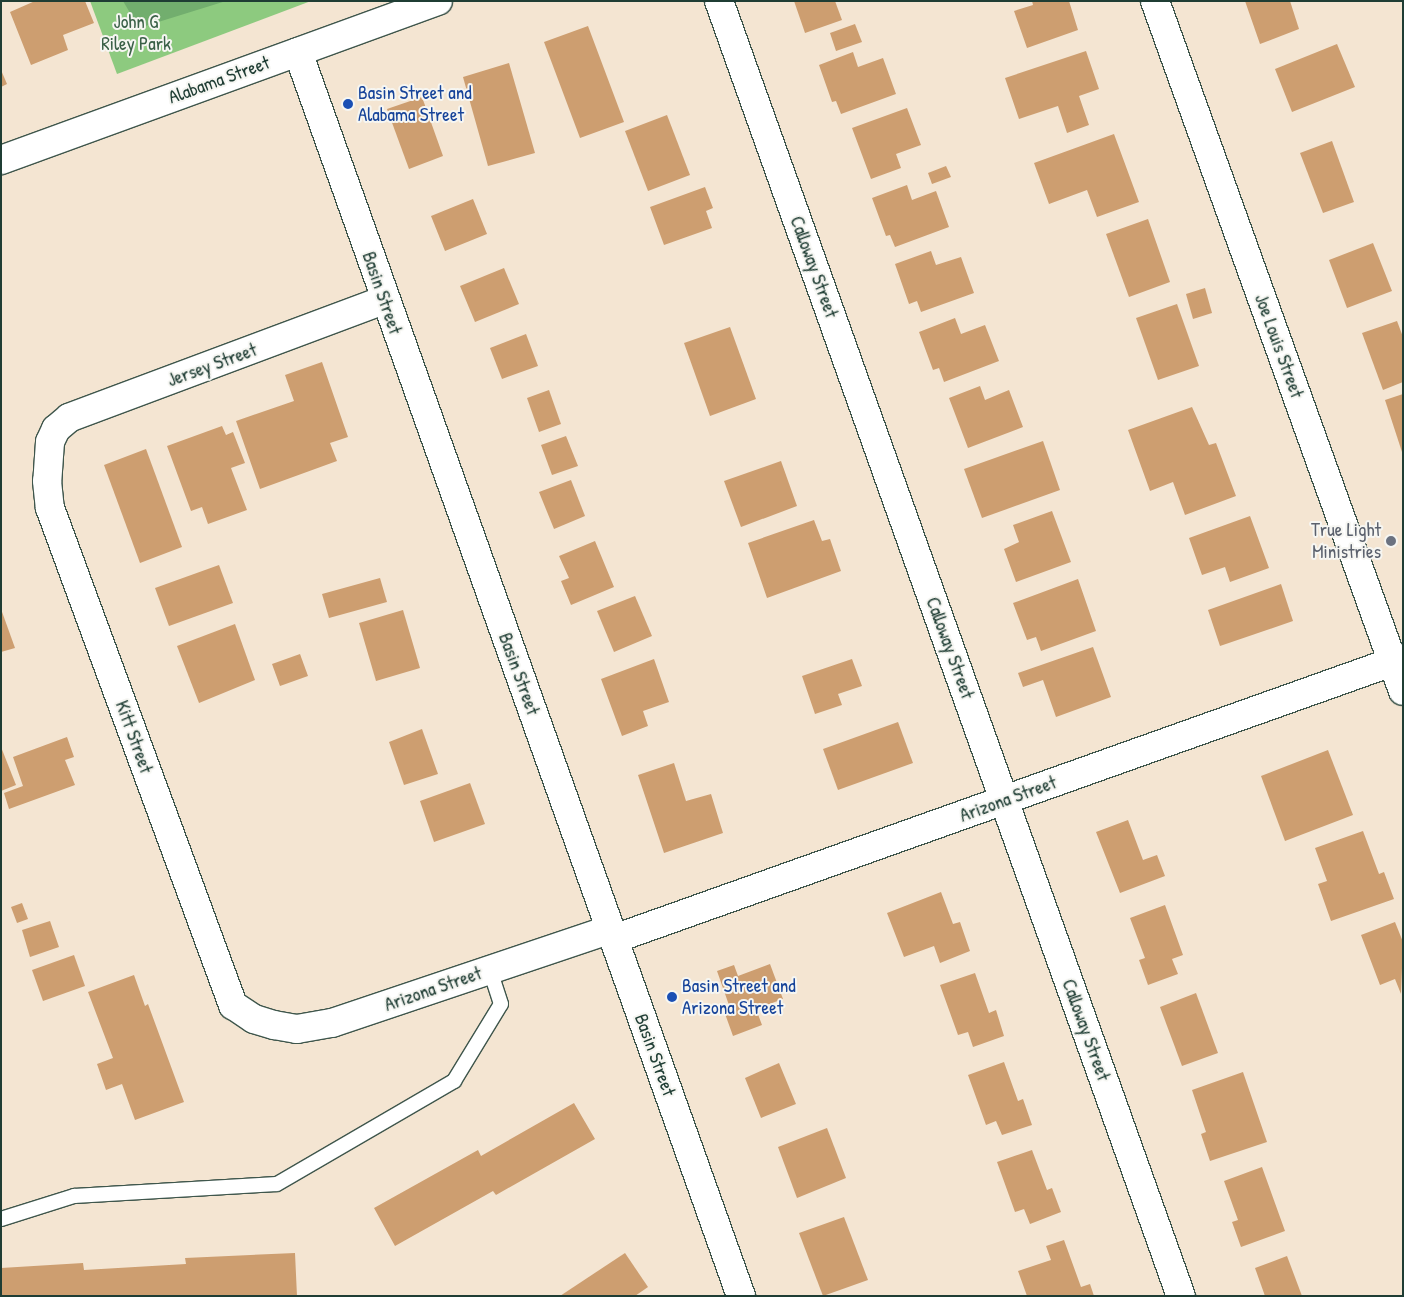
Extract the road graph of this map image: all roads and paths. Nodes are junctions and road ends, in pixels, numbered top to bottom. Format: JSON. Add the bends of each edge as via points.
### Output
{"nodes":[{"id":1,"x":438,"y":1,"type":"edge"},
{"id":2,"x":719,"y":1,"type":"edge"},
{"id":3,"x":1155,"y":1,"type":"edge"},
{"id":4,"x":298,"y":52,"type":"junction"},
{"id":5,"x":1,"y":160,"type":"edge"},
{"id":6,"x":384,"y":300,"type":"junction"},
{"id":7,"x":50,"y":442,"type":"joint"},
{"id":8,"x":1397,"y":660,"type":"edge"},
{"id":9,"x":1403,"y":691,"type":"edge"},
{"id":10,"x":1004,"y":800,"type":"junction"},
{"id":11,"x":612,"y":934,"type":"junction"},
{"id":12,"x":490,"y":970,"type":"junction"},
{"id":13,"x":254,"y":1019,"type":"joint"},
{"id":14,"x":1,"y":1219,"type":"edge"},
{"id":15,"x":741,"y":1296,"type":"edge"},
{"id":16,"x":1181,"y":1296,"type":"edge"}],
"edges":[{"from":1,"to":4,"type":"street","name":"Alabama Street"},
{"from":2,"to":10,"type":"street","name":"Calloway Street"},
{"from":3,"to":8,"type":"street","name":"Joe Louis Street"},
{"from":4,"to":5,"type":"street","name":"Alabama Street"},
{"from":4,"to":6,"type":"street","name":"Basin Street"},
{"from":6,"to":7,"type":"street","name":"Jersey Street","via":[[69,418],[56,429]]},
{"from":6,"to":11,"type":"street","name":"Basin Street"},
{"from":7,"to":13,"type":"street","name":"Kitt Street","via":[[47,481],[50,508],[224,985],[233,1005]]},
{"from":8,"to":9,"type":"street","name":"Joe Louis Street"},
{"from":8,"to":10,"type":"street","name":"Arizona Street"},
{"from":10,"to":11,"type":"street","name":"Arizona Street"},
{"from":10,"to":16,"type":"street","name":"Calloway Street"},
{"from":11,"to":12,"type":"street","name":"Arizona Street"},
{"from":11,"to":15,"type":"street","name":"Basin Street"},
{"from":12,"to":13,"type":"street","name":"Arizona Street","via":[[332,1023],[297,1029]]},
{"from":12,"to":14,"type":"lane","via":[[501,1004],[454,1081],[277,1184],[74,1196]]}]}
